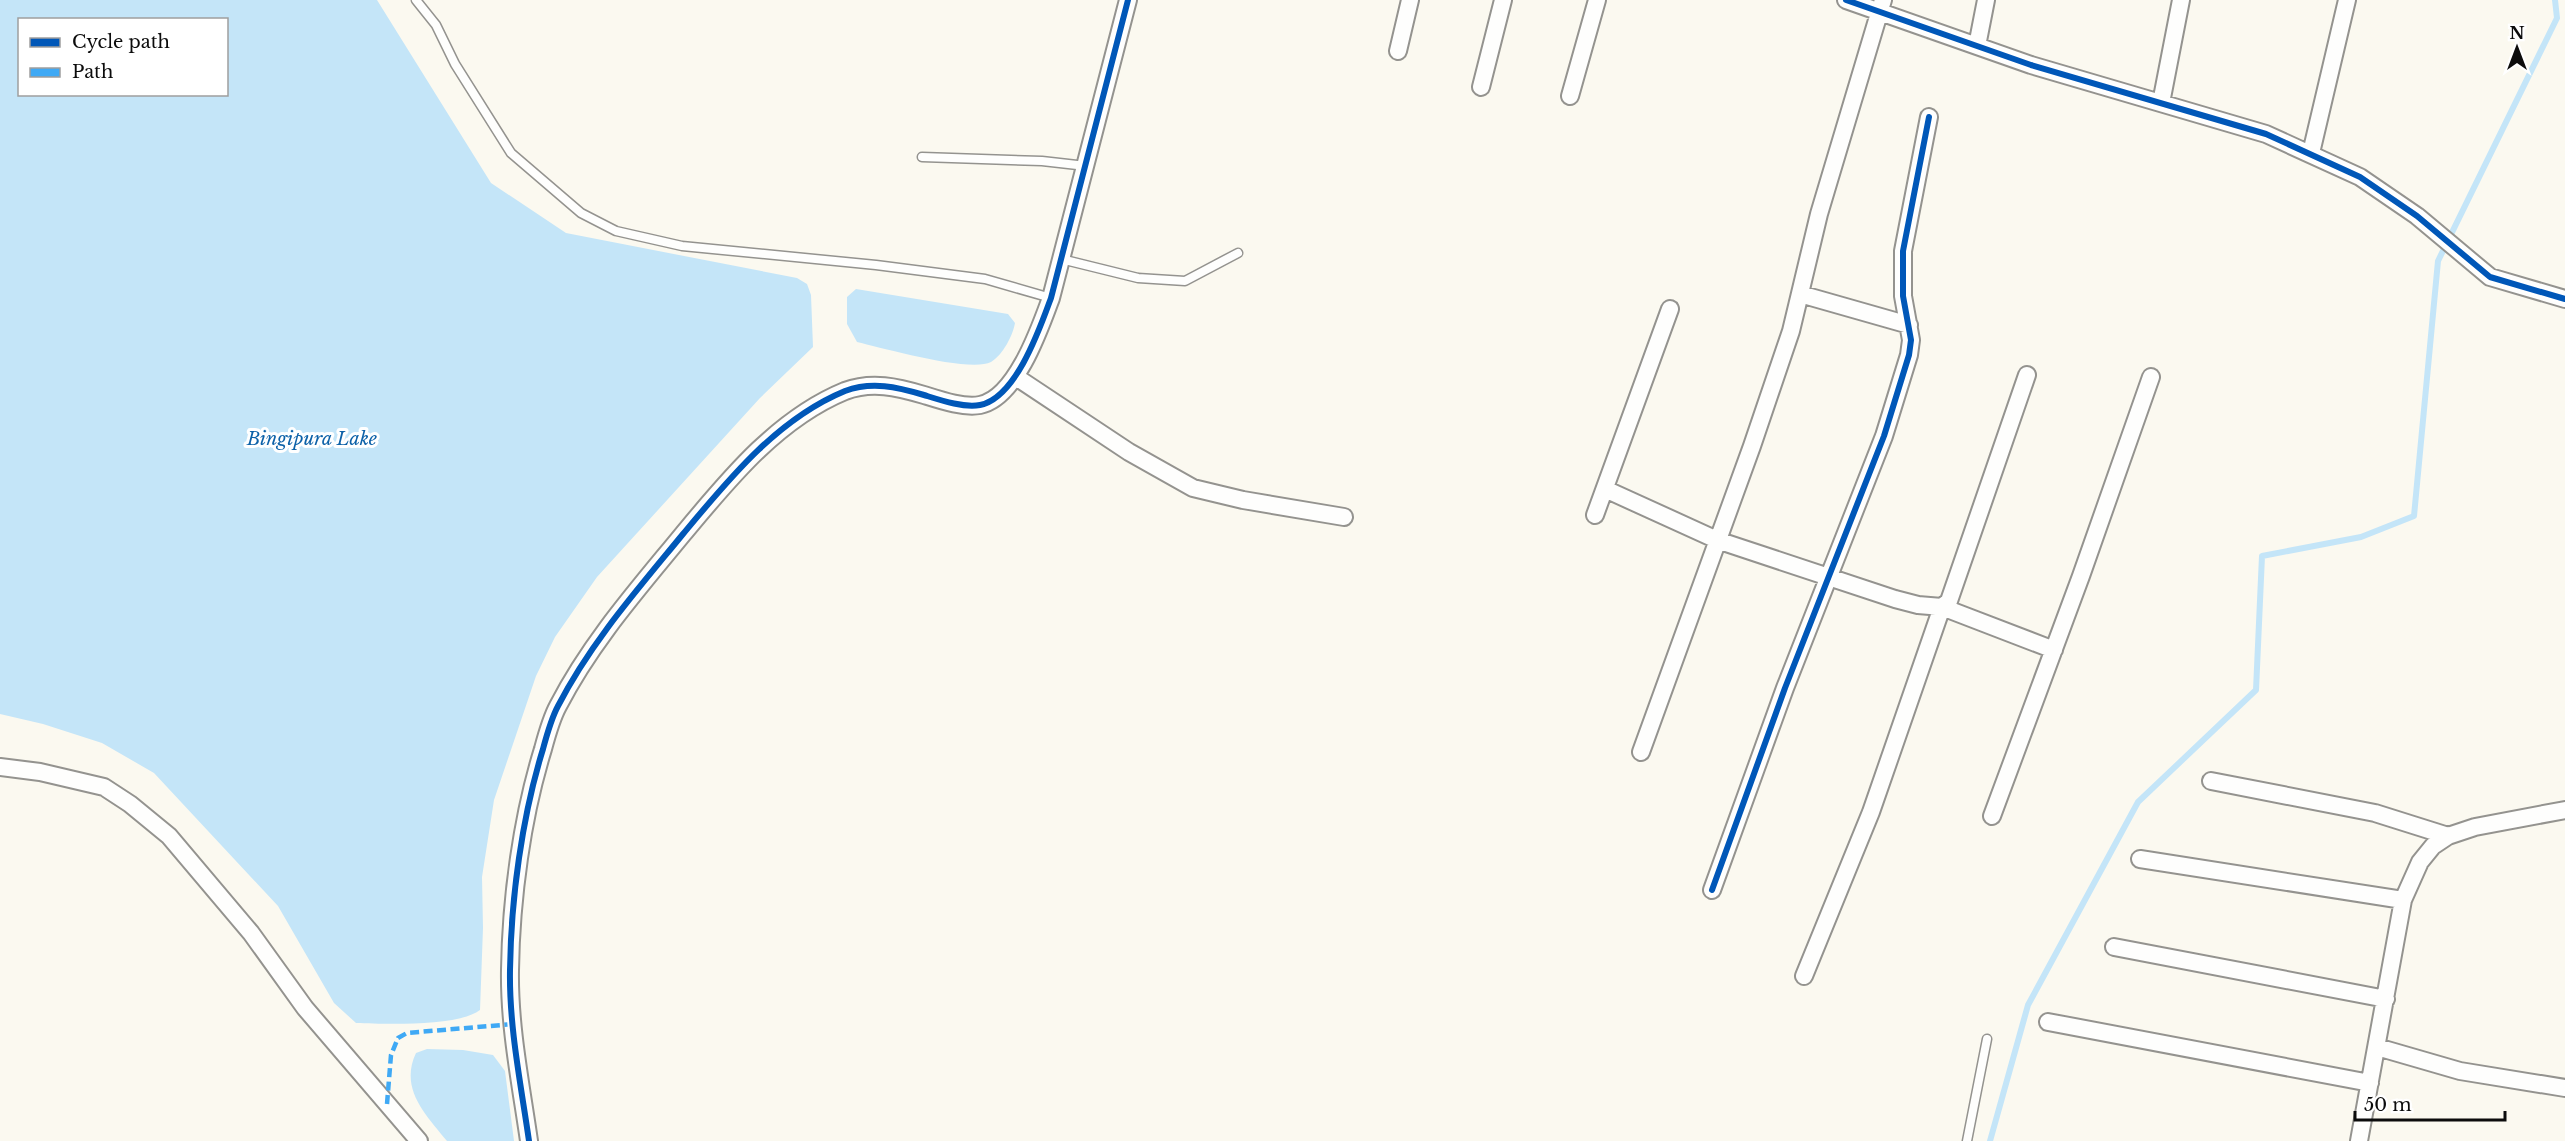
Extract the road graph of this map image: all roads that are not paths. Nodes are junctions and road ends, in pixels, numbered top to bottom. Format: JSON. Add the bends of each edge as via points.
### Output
{"nodes":[{"id":1,"x":416,"y":0,"type":"edge"},
{"id":2,"x":1128,"y":0,"type":"edge"},
{"id":3,"x":1410,"y":0,"type":"edge"},
{"id":4,"x":1503,"y":0,"type":"edge"},
{"id":5,"x":1597,"y":0,"type":"edge"},
{"id":6,"x":1846,"y":0,"type":"edge"},
{"id":7,"x":1986,"y":0,"type":"edge"},
{"id":8,"x":2181,"y":0,"type":"edge"},
{"id":9,"x":2347,"y":0,"type":"edge"},
{"id":10,"x":1881,"y":6,"type":"edge"},
{"id":11,"x":1977,"y":46,"type":"junction"},
{"id":12,"x":1398,"y":51,"type":"dead end"},
{"id":13,"x":1481,"y":87,"type":"dead end"},
{"id":14,"x":1570,"y":96,"type":"dead end"},
{"id":15,"x":2161,"y":103,"type":"junction"},
{"id":16,"x":1929,"y":117,"type":"dead end"},
{"id":17,"x":2311,"y":153,"type":"junction"},
{"id":18,"x":922,"y":158,"type":"dead end"},
{"id":19,"x":1086,"y":166,"type":"junction"},
{"id":20,"x":1238,"y":253,"type":"dead end"},
{"id":21,"x":1061,"y":259,"type":"junction"},
{"id":22,"x":1800,"y":294,"type":"junction"},
{"id":23,"x":1051,"y":298,"type":"junction"},
{"id":24,"x":2565,"y":299,"type":"edge"},
{"id":25,"x":1670,"y":309,"type":"dead end"},
{"id":26,"x":1908,"y":325,"type":"junction"},
{"id":27,"x":2027,"y":375,"type":"dead end"},
{"id":28,"x":1016,"y":377,"type":"junction"},
{"id":29,"x":2151,"y":377,"type":"dead end"},
{"id":30,"x":1605,"y":489,"type":"junction"},
{"id":31,"x":1595,"y":515,"type":"dead end"},
{"id":32,"x":1344,"y":517,"type":"dead end"},
{"id":33,"x":1717,"y":540,"type":"junction"},
{"id":34,"x":1829,"y":577,"type":"junction"},
{"id":35,"x":1942,"y":607,"type":"junction"},
{"id":36,"x":2054,"y":650,"type":"junction"},
{"id":37,"x":1641,"y":753,"type":"dead end"},
{"id":38,"x":0,"y":767,"type":"edge"},
{"id":39,"x":2211,"y":781,"type":"dead end"},
{"id":40,"x":2565,"y":810,"type":"edge"},
{"id":41,"x":1992,"y":816,"type":"dead end"},
{"id":42,"x":2448,"y":836,"type":"junction"},
{"id":43,"x":2140,"y":859,"type":"dead end"},
{"id":44,"x":1712,"y":890,"type":"dead end"},
{"id":45,"x":2403,"y":900,"type":"junction"},
{"id":46,"x":2114,"y":947,"type":"dead end"},
{"id":47,"x":1804,"y":976,"type":"dead end"},
{"id":48,"x":2386,"y":999,"type":"junction"},
{"id":49,"x":2048,"y":1022,"type":"dead end"},
{"id":50,"x":1987,"y":1039,"type":"dead end"},
{"id":51,"x":2378,"y":1047,"type":"junction"},
{"id":52,"x":2370,"y":1083,"type":"junction"},
{"id":53,"x":2565,"y":1088,"type":"edge"},
{"id":54,"x":419,"y":1141,"type":"edge"},
{"id":55,"x":529,"y":1141,"type":"edge"},
{"id":56,"x":1967,"y":1141,"type":"edge"},
{"id":57,"x":2359,"y":1141,"type":"edge"}],
"edges":[{"from":1,"to":23,"type":"lane","via":[[436,26],[511,153],[581,213],[616,231],[682,246],[985,279]]},
{"from":2,"to":19,"type":"street"},
{"from":3,"to":12,"type":"street"},
{"from":4,"to":13,"type":"street"},
{"from":5,"to":14,"type":"street"},
{"from":6,"to":10,"type":"street"},
{"from":7,"to":11,"type":"street"},
{"from":8,"to":15,"type":"street"},
{"from":9,"to":17,"type":"street"},
{"from":10,"to":11,"type":"street"},
{"from":10,"to":22,"type":"street","via":[[1819,214]]},
{"from":11,"to":15,"type":"street"},
{"from":15,"to":17,"type":"street","via":[[2266,134]]},
{"from":16,"to":26,"type":"street","via":[[1903,251],[1903,296]]},
{"from":17,"to":24,"type":"street","via":[[2360,177],[2436,231],[2490,277]]},
{"from":18,"to":19,"type":"lane"},
{"from":19,"to":21,"type":"street"},
{"from":20,"to":21,"type":"lane","via":[[1185,281],[1138,278]]},
{"from":21,"to":23,"type":"street"},
{"from":22,"to":26,"type":"street"},
{"from":22,"to":33,"type":"street","via":[[1788,342]]},
{"from":23,"to":28,"type":"street"},
{"from":25,"to":30,"type":"street"},
{"from":26,"to":34,"type":"street","via":[[1910,356],[1884,436]]},
{"from":27,"to":35,"type":"street","via":[[1949,601]]},
{"from":28,"to":32,"type":"street","via":[[1129,452],[1193,488]]},
{"from":28,"to":55,"type":"street","via":[[980,405],[947,402],[890,386],[861,387],[792,423],[731,476],[581,664],[549,730],[528,802],[519,862],[510,971]]},
{"from":29,"to":36,"type":"street"},
{"from":30,"to":31,"type":"street"},
{"from":30,"to":33,"type":"street"},
{"from":33,"to":34,"type":"street"},
{"from":33,"to":37,"type":"street"},
{"from":34,"to":35,"type":"street","via":[[1894,599]]},
{"from":34,"to":44,"type":"street"},
{"from":35,"to":36,"type":"street"},
{"from":35,"to":47,"type":"street","via":[[1871,812]]},
{"from":36,"to":41,"type":"street"},
{"from":38,"to":54,"type":"street","via":[[104,787],[169,836],[251,933],[305,1008]]},
{"from":39,"to":42,"type":"street","via":[[2374,813]]},
{"from":40,"to":42,"type":"street"},
{"from":42,"to":45,"type":"street","via":[[2420,862]]},
{"from":43,"to":45,"type":"street"},
{"from":45,"to":48,"type":"street"},
{"from":46,"to":48,"type":"street"},
{"from":48,"to":51,"type":"street"},
{"from":49,"to":52,"type":"street"},
{"from":50,"to":56,"type":"lane"},
{"from":51,"to":52,"type":"street"},
{"from":51,"to":53,"type":"street","via":[[2460,1071]]},
{"from":52,"to":57,"type":"street"}]}
